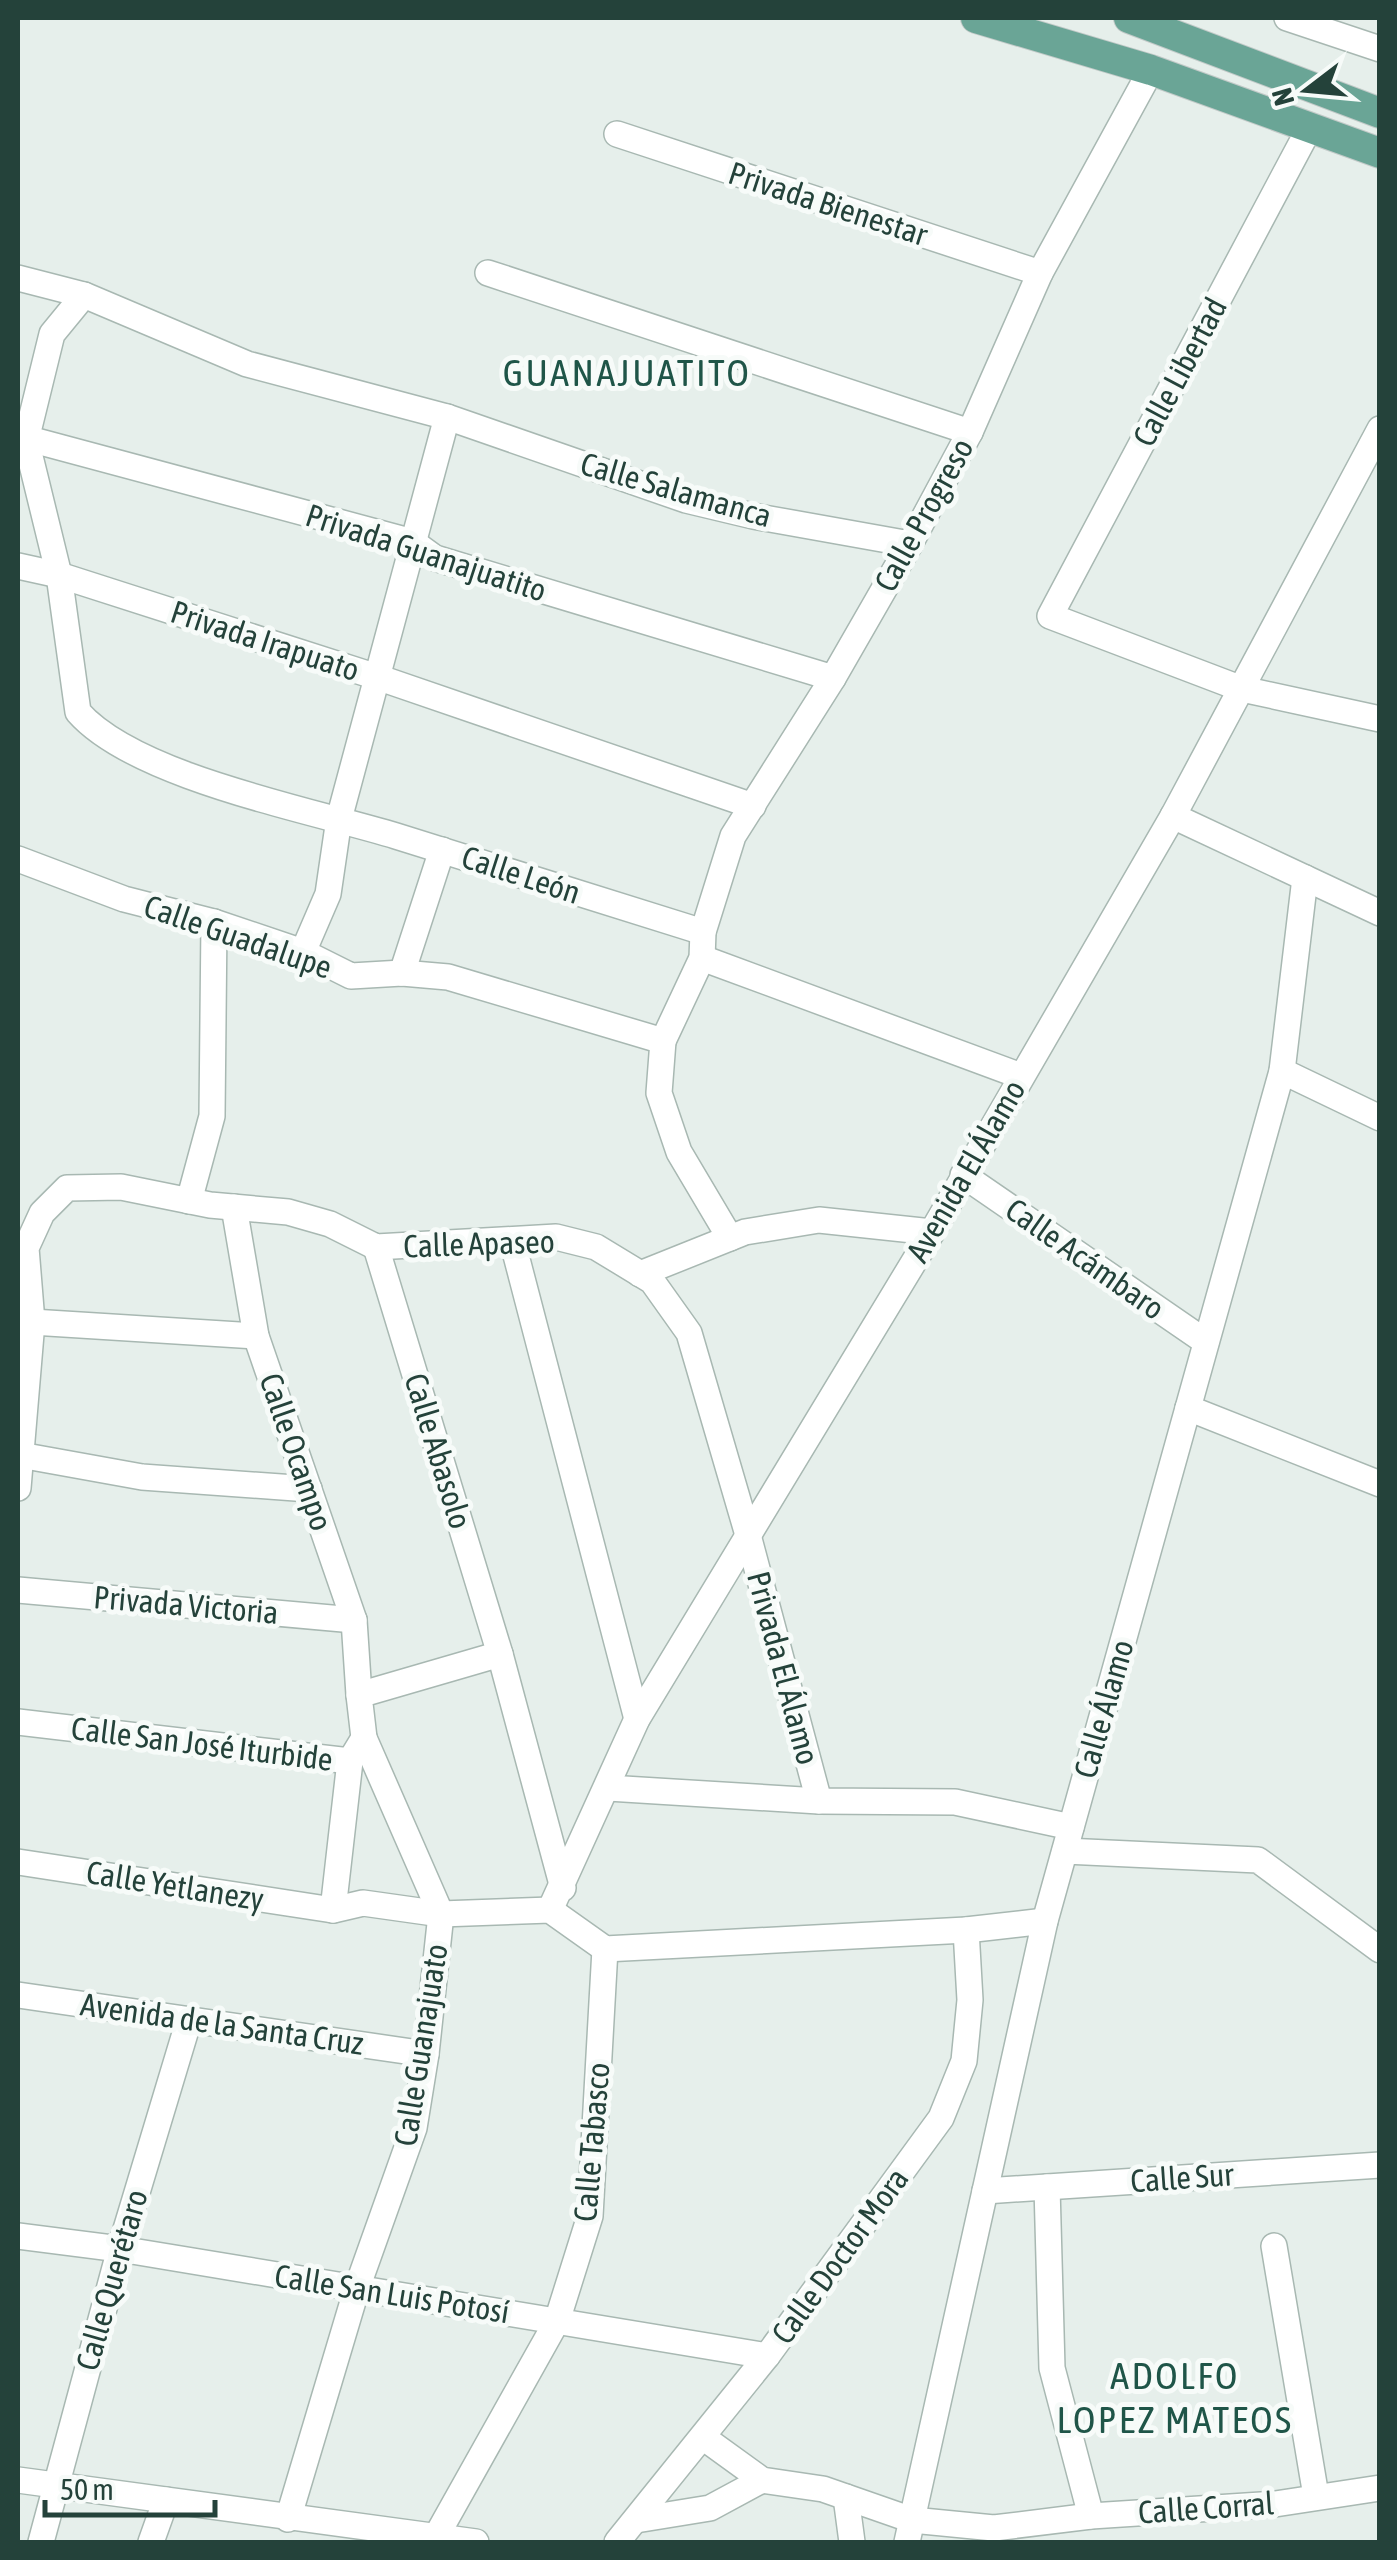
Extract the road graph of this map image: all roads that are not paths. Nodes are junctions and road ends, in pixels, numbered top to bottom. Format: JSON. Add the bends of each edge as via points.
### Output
{"nodes":[{"id":1,"x":976,"y":18,"type":"edge"},
{"id":2,"x":1129,"y":18,"type":"edge"},
{"id":3,"x":1287,"y":18,"type":"edge"},
{"id":4,"x":1380,"y":49,"type":"edge"},
{"id":5,"x":1150,"y":70,"type":"junction"},
{"id":6,"x":1380,"y":113,"type":"edge"},
{"id":7,"x":1310,"y":128,"type":"junction"},
{"id":8,"x":616,"y":134,"type":"dead end"},
{"id":9,"x":1380,"y":154,"type":"edge"},
{"id":10,"x":1040,"y":273,"type":"junction"},
{"id":11,"x":488,"y":274,"type":"dead end"},
{"id":12,"x":18,"y":278,"type":"edge"},
{"id":13,"x":84,"y":295,"type":"junction"},
{"id":14,"x":447,"y":417,"type":"junction"},
{"id":15,"x":1380,"y":430,"type":"edge"},
{"id":16,"x":970,"y":432,"type":"junction"},
{"id":17,"x":22,"y":438,"type":"edge"},
{"id":18,"x":413,"y":542,"type":"junction"},
{"id":19,"x":910,"y":544,"type":"junction"},
{"id":20,"x":18,"y":566,"type":"edge"},
{"id":21,"x":59,"y":576,"type":"junction"},
{"id":22,"x":377,"y":677,"type":"junction"},
{"id":23,"x":833,"y":678,"type":"junction"},
{"id":24,"x":1242,"y":689,"type":"junction"},
{"id":25,"x":1380,"y":719,"type":"edge"},
{"id":26,"x":752,"y":806,"type":"junction"},
{"id":27,"x":1173,"y":816,"type":"junction"},
{"id":28,"x":338,"y":819,"type":"junction"},
{"id":29,"x":442,"y":850,"type":"junction"},
{"id":30,"x":18,"y":859,"type":"edge"},
{"id":31,"x":1305,"y":878,"type":"junction"},
{"id":32,"x":1380,"y":913,"type":"edge"},
{"id":33,"x":214,"y":922,"type":"junction"},
{"id":34,"x":702,"y":945,"type":"junction"},
{"id":35,"x":303,"y":952,"type":"junction"},
{"id":36,"x":402,"y":973,"type":"junction"},
{"id":37,"x":663,"y":1042,"type":"junction"},
{"id":38,"x":1282,"y":1071,"type":"junction"},
{"id":39,"x":1021,"y":1076,"type":"junction"},
{"id":40,"x":1380,"y":1118,"type":"edge"},
{"id":41,"x":963,"y":1175,"type":"junction"},
{"id":42,"x":190,"y":1201,"type":"junction"},
{"id":43,"x":234,"y":1207,"type":"junction"},
{"id":44,"x":932,"y":1232,"type":"junction"},
{"id":45,"x":730,"y":1238,"type":"junction"},
{"id":46,"x":512,"y":1240,"type":"junction"},
{"id":47,"x":376,"y":1248,"type":"junction"},
{"id":48,"x":640,"y":1274,"type":"junction"},
{"id":49,"x":32,"y":1322,"type":"junction"},
{"id":50,"x":256,"y":1336,"type":"junction"},
{"id":51,"x":1206,"y":1342,"type":"junction"},
{"id":52,"x":1188,"y":1408,"type":"junction"},
{"id":53,"x":20,"y":1455,"type":"junction"},
{"id":54,"x":1380,"y":1484,"type":"edge"},
{"id":55,"x":18,"y":1488,"type":"edge"},
{"id":56,"x":309,"y":1489,"type":"junction"},
{"id":57,"x":748,"y":1535,"type":"junction"},
{"id":58,"x":18,"y":1590,"type":"edge"},
{"id":59,"x":354,"y":1620,"type":"junction"},
{"id":60,"x":500,"y":1654,"type":"junction"},
{"id":61,"x":359,"y":1695,"type":"junction"},
{"id":62,"x":637,"y":1719,"type":"junction"},
{"id":63,"x":18,"y":1722,"type":"edge"},
{"id":64,"x":364,"y":1738,"type":"junction"},
{"id":65,"x":350,"y":1761,"type":"junction"},
{"id":66,"x":608,"y":1788,"type":"junction"},
{"id":67,"x":819,"y":1802,"type":"junction"},
{"id":68,"x":1068,"y":1839,"type":"junction"},
{"id":69,"x":18,"y":1862,"type":"edge"},
{"id":70,"x":557,"y":1899,"type":"junction"},
{"id":71,"x":333,"y":1910,"type":"junction"},
{"id":72,"x":441,"y":1914,"type":"junction"},
{"id":73,"x":1045,"y":1921,"type":"junction"},
{"id":74,"x":966,"y":1930,"type":"junction"},
{"id":75,"x":606,"y":1950,"type":"junction"},
{"id":76,"x":1380,"y":1950,"type":"edge"},
{"id":77,"x":18,"y":1995,"type":"edge"},
{"id":78,"x":188,"y":2020,"type":"junction"},
{"id":79,"x":426,"y":2054,"type":"junction"},
{"id":80,"x":1380,"y":2165,"type":"edge"},
{"id":81,"x":1048,"y":2187,"type":"junction"},
{"id":82,"x":985,"y":2191,"type":"junction"},
{"id":83,"x":18,"y":2236,"type":"edge"},
{"id":84,"x":1274,"y":2246,"type":"dead end"},
{"id":85,"x":120,"y":2249,"type":"junction"},
{"id":86,"x":357,"y":2288,"type":"junction"},
{"id":87,"x":556,"y":2320,"type":"junction"},
{"id":88,"x":767,"y":2356,"type":"junction"},
{"id":89,"x":704,"y":2438,"type":"junction"},
{"id":90,"x":18,"y":2480,"type":"edge"},
{"id":91,"x":762,"y":2480,"type":"junction"},
{"id":92,"x":56,"y":2485,"type":"junction"},
{"id":93,"x":1380,"y":2488,"type":"edge"},
{"id":94,"x":1316,"y":2496,"type":"junction"},
{"id":95,"x":846,"y":2497,"type":"junction"},
{"id":96,"x":166,"y":2500,"type":"junction"},
{"id":97,"x":1091,"y":2516,"type":"junction"},
{"id":98,"x":288,"y":2519,"type":"junction"},
{"id":99,"x":636,"y":2520,"type":"junction"},
{"id":100,"x":910,"y":2531,"type":"edge"},
{"id":101,"x":335,"y":2534,"type":"edge"},
{"id":102,"x":434,"y":2540,"type":"edge"},
{"id":103,"x":41,"y":2542,"type":"edge"},
{"id":104,"x":150,"y":2542,"type":"edge"},
{"id":105,"x":476,"y":2542,"type":"edge"},
{"id":106,"x":617,"y":2542,"type":"edge"},
{"id":107,"x":852,"y":2542,"type":"edge"}],
"edges":[{"from":1,"to":5,"type":"main road"},
{"from":2,"to":6,"type":"main road"},
{"from":3,"to":4,"type":"street"},
{"from":5,"to":7,"type":"main road"},
{"from":5,"to":10,"type":"street","name":"Calle Progreso"},
{"from":7,"to":9,"type":"main road"},
{"from":7,"to":24,"type":"street","name":"Calle Libertad","via":[[1050,616]]},
{"from":8,"to":10,"type":"street","name":"Privada Bienestar"},
{"from":10,"to":16,"type":"street","name":"Calle Progreso"},
{"from":11,"to":16,"type":"street"},
{"from":12,"to":13,"type":"street","name":"Calle Salamanca"},
{"from":13,"to":14,"type":"street","name":"Calle Salamanca","via":[[246,364]]},
{"from":13,"to":17,"type":"street","via":[[52,334]]},
{"from":14,"to":18,"type":"street"},
{"from":14,"to":19,"type":"street","name":"Calle Salamanca","via":[[686,500]]},
{"from":15,"to":24,"type":"street","name":"Avenida El Álamo"},
{"from":16,"to":19,"type":"street","name":"Calle Progreso"},
{"from":17,"to":18,"type":"street","name":"Privada Guanajuatito"},
{"from":17,"to":21,"type":"street"},
{"from":18,"to":22,"type":"street"},
{"from":18,"to":23,"type":"street","name":"Privada Guanajuatito","via":[[435,558]]},
{"from":19,"to":23,"type":"street","name":"Calle Progreso"},
{"from":20,"to":21,"type":"street","name":"Privada Irapuato"},
{"from":21,"to":22,"type":"street","name":"Privada Irapuato"},
{"from":21,"to":28,"type":"street","name":"Calle León","via":[[78,712],[92,728],[182,774]]},
{"from":22,"to":26,"type":"street","name":"Privada Irapuato"},
{"from":22,"to":28,"type":"street"},
{"from":23,"to":26,"type":"street","name":"Calle Progreso"},
{"from":24,"to":25,"type":"street"},
{"from":24,"to":27,"type":"street","name":"Avenida El Álamo"},
{"from":26,"to":34,"type":"street","name":"Calle Progreso","via":[[734,836]]},
{"from":27,"to":31,"type":"street"},
{"from":27,"to":39,"type":"street","name":"Avenida El Álamo"},
{"from":28,"to":29,"type":"street","name":"Calle León"},
{"from":28,"to":35,"type":"street","via":[[328,894]]},
{"from":29,"to":34,"type":"street","name":"Calle León"},
{"from":29,"to":36,"type":"street"},
{"from":30,"to":33,"type":"street","name":"Calle Guadalupe","via":[[124,899]]},
{"from":31,"to":32,"type":"street"},
{"from":31,"to":38,"type":"street","name":"Calle Álamo"},
{"from":33,"to":35,"type":"street","name":"Calle Guadalupe"},
{"from":33,"to":42,"type":"street","via":[[212,1116]]},
{"from":34,"to":37,"type":"street"},
{"from":34,"to":39,"type":"street","name":"Calle León"},
{"from":35,"to":36,"type":"street","name":"Calle Guadalupe","via":[[351,976]]},
{"from":36,"to":37,"type":"street","name":"Calle Guadalupe","via":[[448,977]]},
{"from":37,"to":45,"type":"street","via":[[659,1094],[678,1152]]},
{"from":38,"to":40,"type":"street"},
{"from":38,"to":51,"type":"street","name":"Calle Álamo"},
{"from":39,"to":41,"type":"street","name":"Avenida El Álamo"},
{"from":41,"to":44,"type":"street","name":"Avenida El Álamo"},
{"from":41,"to":51,"type":"street","name":"Calle Acámbaro"},
{"from":42,"to":43,"type":"street","name":"Calle Apaseo"},
{"from":42,"to":49,"type":"street","name":"Calle Apaseo","via":[[121,1187],[67,1188],[42,1213],[26,1248]]},
{"from":43,"to":47,"type":"street","name":"Calle Apaseo","via":[[330,1224]]},
{"from":43,"to":50,"type":"street","name":"Calle Ocampo"},
{"from":44,"to":45,"type":"street","via":[[819,1220]]},
{"from":44,"to":57,"type":"street","name":"Avenida El Álamo"},
{"from":45,"to":48,"type":"street"},
{"from":46,"to":47,"type":"street","name":"Calle Apaseo"},
{"from":46,"to":48,"type":"street","name":"Calle Apaseo","via":[[556,1237],[596,1247]]},
{"from":46,"to":62,"type":"street"},
{"from":47,"to":60,"type":"street","name":"Calle Abasolo"},
{"from":48,"to":57,"type":"street","name":"Calle Apaseo","via":[[689,1334]]},
{"from":49,"to":50,"type":"street"},
{"from":49,"to":53,"type":"street"},
{"from":50,"to":56,"type":"street","name":"Calle Ocampo"},
{"from":51,"to":52,"type":"street","name":"Calle Álamo"},
{"from":52,"to":54,"type":"street"},
{"from":52,"to":68,"type":"street","name":"Calle Álamo"},
{"from":53,"to":55,"type":"street"},
{"from":53,"to":56,"type":"street","via":[[142,1477]]},
{"from":56,"to":59,"type":"street","name":"Calle Ocampo"},
{"from":57,"to":62,"type":"street","name":"Avenida El Álamo"},
{"from":57,"to":67,"type":"street","name":"Privada El Álamo"},
{"from":58,"to":59,"type":"street","name":"Privada Victoria"},
{"from":59,"to":61,"type":"street","name":"Calle Ocampo"},
{"from":60,"to":61,"type":"street"},
{"from":60,"to":70,"type":"street","name":"Calle Abasolo"},
{"from":61,"to":64,"type":"street","name":"Calle San José Iturbide"},
{"from":62,"to":66,"type":"street","name":"Avenida El Álamo"},
{"from":63,"to":65,"type":"street","name":"Calle San José Iturbide"},
{"from":64,"to":65,"type":"street","name":"Calle San José Iturbide"},
{"from":64,"to":72,"type":"street"},
{"from":65,"to":71,"type":"street"},
{"from":66,"to":67,"type":"street"},
{"from":66,"to":70,"type":"street","name":"Avenida El Álamo"},
{"from":67,"to":68,"type":"street","via":[[955,1802]]},
{"from":68,"to":73,"type":"street","name":"Calle Álamo"},
{"from":68,"to":76,"type":"street","via":[[1258,1860]]},
{"from":69,"to":71,"type":"street","name":"Calle Yetlanezy"},
{"from":70,"to":72,"type":"street"},
{"from":70,"to":75,"type":"street"},
{"from":71,"to":72,"type":"street","via":[[364,1903]]},
{"from":72,"to":79,"type":"street","name":"Calle Guanajuato"},
{"from":73,"to":74,"type":"street"},
{"from":73,"to":82,"type":"street","name":"Calle Álamo"},
{"from":74,"to":75,"type":"street"},
{"from":74,"to":88,"type":"street","name":"Calle Doctor Mora","via":[[970,2000],[964,2061],[941,2118]]},
{"from":75,"to":87,"type":"street","name":"Calle Tabasco","via":[[590,2216]]},
{"from":77,"to":78,"type":"street","name":"Avenida de la Santa Cruz"},
{"from":78,"to":79,"type":"street","name":"Avenida de la Santa Cruz"},
{"from":78,"to":85,"type":"street","name":"Calle Querétaro"},
{"from":79,"to":86,"type":"street","name":"Calle Guanajuato","via":[[414,2128]]},
{"from":80,"to":81,"type":"street","name":"Calle Sur"},
{"from":81,"to":82,"type":"street","name":"Calle Sur"},
{"from":81,"to":97,"type":"street","via":[[1052,2368]]},
{"from":82,"to":100,"type":"street","name":"Calle Álamo"},
{"from":83,"to":85,"type":"street","name":"Calle San Luis Potosí"},
{"from":84,"to":94,"type":"street"},
{"from":85,"to":86,"type":"street","name":"Calle San Luis Potosí"},
{"from":85,"to":92,"type":"street","name":"Calle Querétaro"},
{"from":86,"to":87,"type":"street","name":"Calle San Luis Potosí"},
{"from":86,"to":98,"type":"street","name":"Calle Guanajuato"},
{"from":87,"to":88,"type":"street","name":"Calle San Luis Potosí"},
{"from":87,"to":102,"type":"street","name":"Calle Tabasco"},
{"from":88,"to":89,"type":"street","name":"Calle Doctor Mora"},
{"from":89,"to":91,"type":"street"},
{"from":89,"to":99,"type":"street","name":"Calle Doctor Mora"},
{"from":90,"to":92,"type":"street"},
{"from":91,"to":95,"type":"street","name":"Calle Corral"},
{"from":91,"to":99,"type":"street","via":[[710,2508]]},
{"from":92,"to":96,"type":"street"},
{"from":92,"to":103,"type":"street","name":"Calle Querétaro"},
{"from":93,"to":94,"type":"street","name":"Calle Corral"},
{"from":94,"to":97,"type":"street","name":"Calle Corral"},
{"from":95,"to":100,"type":"street","name":"Calle Corral"},
{"from":95,"to":107,"type":"street"},
{"from":96,"to":98,"type":"street"},
{"from":96,"to":104,"type":"street"},
{"from":97,"to":100,"type":"street","name":"Calle Corral"},
{"from":98,"to":101,"type":"street"},
{"from":99,"to":106,"type":"street","name":"Calle Doctor Mora"},
{"from":101,"to":102,"type":"street"},
{"from":102,"to":105,"type":"street"}]}
